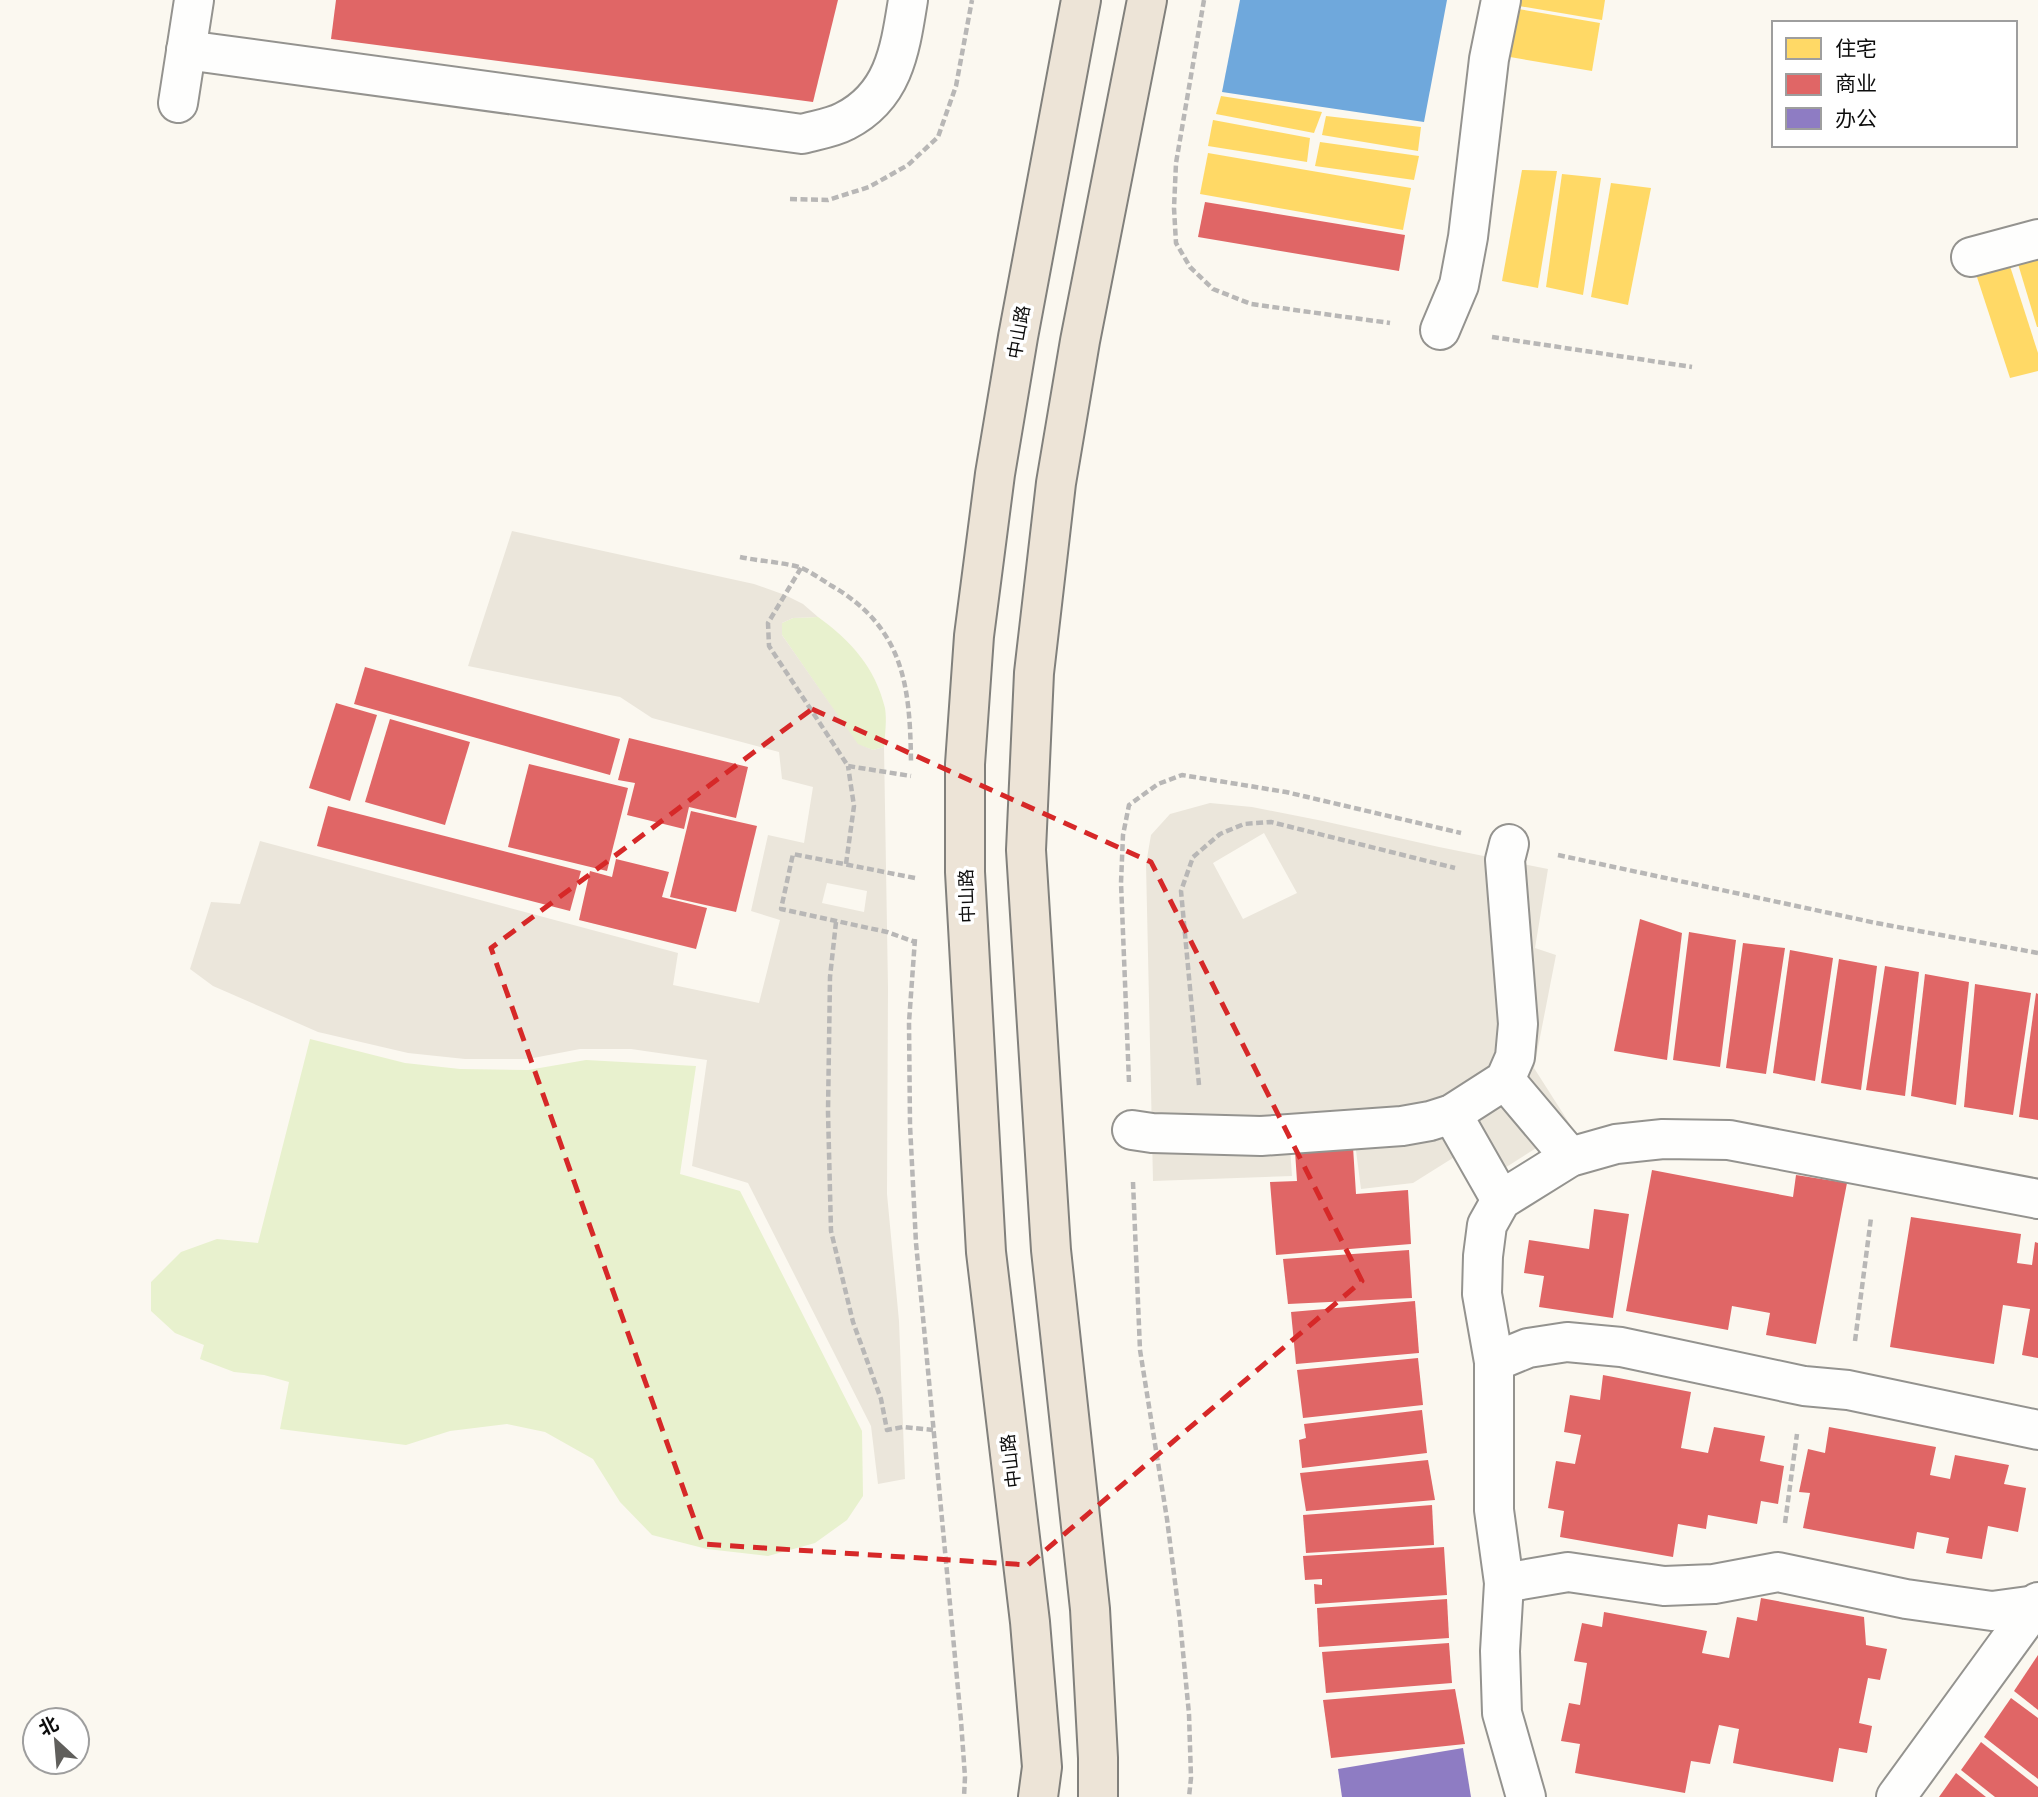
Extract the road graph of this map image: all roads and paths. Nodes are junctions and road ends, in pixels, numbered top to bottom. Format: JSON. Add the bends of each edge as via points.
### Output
{"nodes":[{"id":1,"x":194,"y":0,"type":"edge"},
{"id":2,"x":908,"y":0,"type":"edge"},
{"id":3,"x":1080,"y":0,"type":"edge"},
{"id":4,"x":1147,"y":0,"type":"edge"},
{"id":5,"x":1204,"y":0,"type":"edge"},
{"id":6,"x":1501,"y":0,"type":"edge"},
{"id":7,"x":186,"y":50,"type":"junction"},
{"id":8,"x":178,"y":103,"type":"dead end"},
{"id":9,"x":2038,"y":239,"type":"edge"},
{"id":10,"x":1971,"y":257,"type":"dead end"},
{"id":11,"x":1440,"y":330,"type":"junction"},
{"id":12,"x":1692,"y":367,"type":"dead end"},
{"id":13,"x":740,"y":558,"type":"dead end"},
{"id":14,"x":801,"y":568,"type":"junction"},
{"id":15,"x":848,"y":766,"type":"junction"},
{"id":16,"x":911,"y":776,"type":"junction"},
{"id":17,"x":912,"y":789,"type":"dead end"},
{"id":18,"x":1508,"y":862,"type":"joint"},
{"id":19,"x":846,"y":864,"type":"junction"},
{"id":20,"x":915,"y":866,"type":"dead end"},
{"id":21,"x":915,"y":878,"type":"junction"},
{"id":22,"x":915,"y":891,"type":"dead end"},
{"id":23,"x":836,"y":922,"type":"junction"},
{"id":24,"x":915,"y":930,"type":"dead end"},
{"id":25,"x":915,"y":942,"type":"junction"},
{"id":26,"x":1505,"y":1080,"type":"junction"},
{"id":27,"x":1452,"y":1114,"type":"junction"},
{"id":28,"x":1132,"y":1130,"type":"dead end"},
{"id":29,"x":1203,"y":1135,"type":"junction"},
{"id":30,"x":1570,"y":1157,"type":"junction"},
{"id":31,"x":1878,"y":1169,"type":"junction"},
{"id":32,"x":2038,"y":1199,"type":"edge"},
{"id":33,"x":1501,"y":1200,"type":"junction"},
{"id":34,"x":1494,"y":1362,"type":"junction"},
{"id":35,"x":1804,"y":1386,"type":"junction"},
{"id":36,"x":1848,"y":1391,"type":"junction"},
{"id":37,"x":933,"y":1430,"type":"junction"},
{"id":38,"x":2038,"y":1430,"type":"edge"},
{"id":39,"x":1778,"y":1572,"type":"junction"},
{"id":40,"x":1504,"y":1583,"type":"junction"},
{"id":41,"x":2037,"y":1604,"type":"edge"},
{"id":42,"x":964,"y":1797,"type":"edge"},
{"id":43,"x":1038,"y":1797,"type":"edge"},
{"id":44,"x":1098,"y":1797,"type":"edge"},
{"id":45,"x":1526,"y":1797,"type":"edge"},
{"id":46,"x":1896,"y":1797,"type":"edge"}],
"edges":[{"from":1,"to":7,"type":"street"},
{"from":2,"to":7,"type":"street","via":[[893,72],[873,102],[844,122],[802,134]]},
{"from":3,"to":43,"type":"main road","name":"中山路","via":[[995,474],[974,636],[965,764],[965,872],[986,1252],[1030,1622],[1042,1767]]},
{"from":4,"to":44,"type":"main road","via":[[1056,483],[1034,673],[1026,850],[1051,1250],[1090,1609]]},
{"from":5,"to":11,"type":"path","via":[[1176,163],[1176,243],[1190,267],[1213,289],[1251,304]]},
{"from":6,"to":11,"type":"street","via":[[1489,60],[1468,237],[1458,285]]},
{"from":7,"to":8,"type":"street"},
{"from":9,"to":10,"type":"street"},
{"from":11,"to":12,"type":"path"},
{"from":13,"to":14,"type":"path"},
{"from":14,"to":15,"type":"path","via":[[768,623],[769,646]]},
{"from":14,"to":16,"type":"path","via":[[848,595],[887,635],[904,675],[911,715]]},
{"from":15,"to":16,"type":"path"},
{"from":15,"to":19,"type":"path","via":[[854,806]]},
{"from":16,"to":17,"type":"path"},
{"from":18,"to":26,"type":"street","via":[[1518,1024],[1515,1057]]},
{"from":18,"to":29,"type":"path","via":[[1271,822],[1244,824],[1220,834],[1193,857],[1181,891]]},
{"from":19,"to":21,"type":"path"},
{"from":19,"to":23,"type":"path","via":[[793,854],[781,909]]},
{"from":20,"to":21,"type":"path"},
{"from":21,"to":22,"type":"path"},
{"from":23,"to":25,"type":"path"},
{"from":23,"to":37,"type":"path","via":[[828,1085],[831,1231],[887,1430]]},
{"from":24,"to":25,"type":"path"},
{"from":25,"to":37,"type":"path","via":[[909,1022],[910,1125]]},
{"from":26,"to":27,"type":"street"},
{"from":26,"to":30,"type":"street"},
{"from":27,"to":29,"type":"street","via":[[1370,1130]]},
{"from":27,"to":33,"type":"street"},
{"from":28,"to":29,"type":"street"},
{"from":30,"to":31,"type":"street","via":[[1628,1142],[1729,1140]]},
{"from":30,"to":33,"type":"street"},
{"from":31,"to":32,"type":"street"},
{"from":31,"to":36,"type":"path"},
{"from":33,"to":34,"type":"street","via":[[1487,1225],[1483,1256],[1482,1294]]},
{"from":34,"to":35,"type":"street","via":[[1528,1349],[1567,1342],[1621,1347]]},
{"from":34,"to":40,"type":"street","via":[[1494,1510]]},
{"from":35,"to":36,"type":"street"},
{"from":35,"to":39,"type":"path"},
{"from":36,"to":38,"type":"street"},
{"from":37,"to":42,"type":"path"},
{"from":39,"to":40,"type":"street","via":[[1714,1584],[1664,1586],[1568,1572]]},
{"from":39,"to":41,"type":"street","via":[[1992,1611]]},
{"from":40,"to":45,"type":"street","via":[[1502,1713]]},
{"from":41,"to":46,"type":"street"}]}
